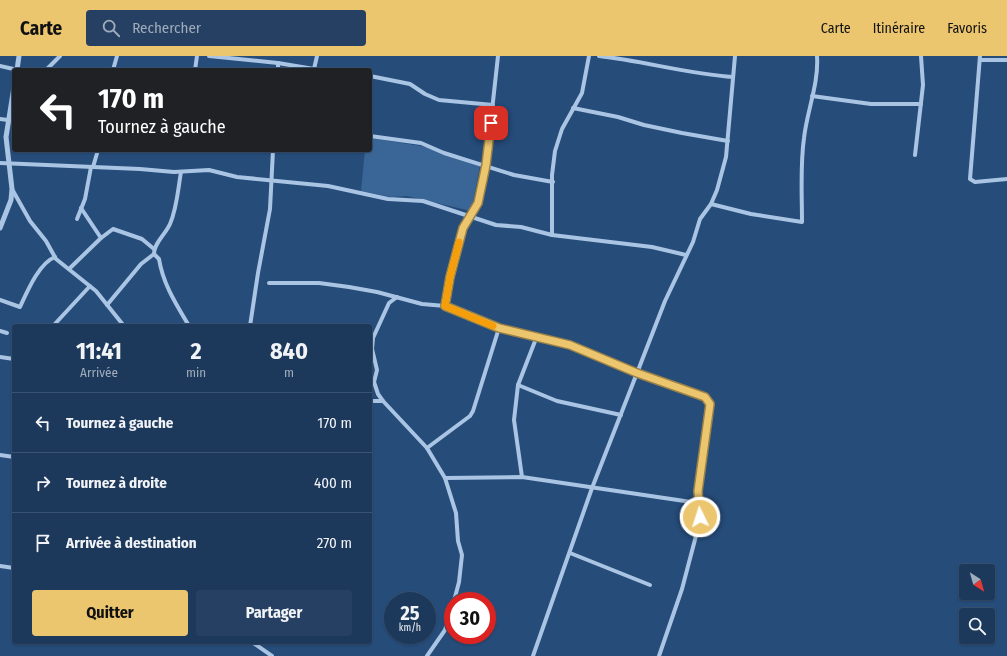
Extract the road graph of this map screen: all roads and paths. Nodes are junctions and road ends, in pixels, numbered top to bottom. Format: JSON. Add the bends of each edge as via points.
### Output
{"nodes":[{"id":1,"x":19,"y":56,"type":"edge"},
{"id":2,"x":60,"y":56,"type":"edge"},
{"id":3,"x":117,"y":56,"type":"edge"},
{"id":4,"x":197,"y":56,"type":"edge"},
{"id":5,"x":209,"y":56,"type":"edge"},
{"id":6,"x":316,"y":56,"type":"edge"},
{"id":7,"x":498,"y":56,"type":"edge"},
{"id":8,"x":589,"y":56,"type":"edge"},
{"id":9,"x":599,"y":56,"type":"edge"},
{"id":10,"x":735,"y":56,"type":"edge"},
{"id":11,"x":817,"y":56,"type":"edge"},
{"id":12,"x":921,"y":56,"type":"edge"},
{"id":13,"x":980,"y":58,"type":"edge"},
{"id":14,"x":1007,"y":60,"type":"edge"},
{"id":15,"x":278,"y":63,"type":"junction"},
{"id":16,"x":0,"y":66,"type":"edge"},
{"id":17,"x":17,"y":68,"type":"edge"},
{"id":18,"x":48,"y":68,"type":"edge"},
{"id":19,"x":114,"y":68,"type":"edge"},
{"id":20,"x":195,"y":68,"type":"edge"},
{"id":21,"x":278,"y":68,"type":"edge"},
{"id":22,"x":305,"y":68,"type":"edge"},
{"id":23,"x":316,"y":68,"type":"edge"},
{"id":24,"x":12,"y":69,"type":"edge"},
{"id":25,"x":372,"y":76,"type":"edge"},
{"id":26,"x":733,"y":77,"type":"junction"},
{"id":27,"x":812,"y":96,"type":"junction"},
{"id":28,"x":921,"y":104,"type":"junction"},
{"id":29,"x":493,"y":105,"type":"junction"},
{"id":30,"x":12,"y":108,"type":"edge"},
{"id":31,"x":573,"y":108,"type":"junction"},
{"id":32,"x":0,"y":119,"type":"edge"},
{"id":33,"x":8,"y":120,"type":"junction"},
{"id":34,"x":372,"y":136,"type":"edge"},
{"id":35,"x":728,"y":141,"type":"junction"},
{"id":36,"x":97,"y":152,"type":"edge"},
{"id":37,"x":273,"y":152,"type":"edge"},
{"id":38,"x":915,"y":155,"type":"dead end"},
{"id":39,"x":0,"y":163,"type":"edge"},
{"id":40,"x":10,"y":164,"type":"junction"},
{"id":41,"x":486,"y":165,"type":"junction"},
{"id":42,"x":92,"y":167,"type":"junction"},
{"id":43,"x":181,"y":172,"type":"junction"},
{"id":44,"x":1007,"y":179,"type":"edge"},
{"id":45,"x":270,"y":180,"type":"junction"},
{"id":46,"x":553,"y":182,"type":"junction"},
{"id":47,"x":12,"y":189,"type":"junction"},
{"id":48,"x":711,"y":204,"type":"junction"},
{"id":49,"x":81,"y":208,"type":"junction"},
{"id":50,"x":471,"y":218,"type":"junction"},
{"id":51,"x":77,"y":219,"type":"dead end"},
{"id":52,"x":0,"y":228,"type":"edge"},
{"id":53,"x":552,"y":235,"type":"junction"},
{"id":54,"x":101,"y":238,"type":"junction"},
{"id":55,"x":154,"y":249,"type":"junction"},
{"id":56,"x":154,"y":254,"type":"junction"},
{"id":57,"x":686,"y":255,"type":"junction"},
{"id":58,"x":55,"y":257,"type":"junction"},
{"id":59,"x":69,"y":269,"type":"junction"},
{"id":60,"x":269,"y":282,"type":"dead end"},
{"id":61,"x":90,"y":286,"type":"junction"},
{"id":62,"x":397,"y":297,"type":"junction"},
{"id":63,"x":0,"y":300,"type":"edge"},
{"id":64,"x":107,"y":304,"type":"junction"},
{"id":65,"x":445,"y":306,"type":"junction"},
{"id":66,"x":55,"y":324,"type":"edge"},
{"id":67,"x":122,"y":324,"type":"edge"},
{"id":68,"x":188,"y":324,"type":"edge"},
{"id":69,"x":250,"y":324,"type":"edge"},
{"id":70,"x":499,"y":328,"type":"junction"},
{"id":71,"x":0,"y":331,"type":"edge"},
{"id":72,"x":7,"y":333,"type":"dead end"},
{"id":73,"x":537,"y":336,"type":"junction"},
{"id":74,"x":372,"y":344,"type":"edge"},
{"id":75,"x":372,"y":352,"type":"edge"},
{"id":76,"x":0,"y":357,"type":"edge"},
{"id":77,"x":12,"y":359,"type":"edge"},
{"id":78,"x":637,"y":373,"type":"junction"},
{"id":79,"x":518,"y":385,"type":"junction"},
{"id":80,"x":372,"y":401,"type":"edge"},
{"id":81,"x":383,"y":401,"type":"junction"},
{"id":82,"x":621,"y":415,"type":"junction"},
{"id":83,"x":427,"y":448,"type":"junction"},
{"id":84,"x":0,"y":455,"type":"edge"},
{"id":85,"x":12,"y":457,"type":"edge"},
{"id":86,"x":522,"y":477,"type":"junction"},
{"id":87,"x":445,"y":478,"type":"junction"},
{"id":88,"x":592,"y":488,"type":"junction"},
{"id":89,"x":698,"y":504,"type":"junction"},
{"id":90,"x":570,"y":553,"type":"junction"},
{"id":91,"x":0,"y":566,"type":"edge"},
{"id":92,"x":12,"y":568,"type":"edge"},
{"id":93,"x":650,"y":585,"type":"dead end"},
{"id":94,"x":456,"y":592,"type":"edge"},
{"id":95,"x":444,"y":632,"type":"edge"},
{"id":96,"x":255,"y":644,"type":"edge"},
{"id":97,"x":272,"y":656,"type":"edge"},
{"id":98,"x":428,"y":656,"type":"edge"},
{"id":99,"x":533,"y":656,"type":"edge"},
{"id":100,"x":659,"y":656,"type":"edge"}],
"edges":[{"from":1,"to":17,"type":"street"},
{"from":2,"to":18,"type":"street"},
{"from":3,"to":19,"type":"street"},
{"from":4,"to":20,"type":"street"},
{"from":5,"to":15,"type":"street"},
{"from":6,"to":23,"type":"street"},
{"from":7,"to":29,"type":"street"},
{"from":8,"to":31,"type":"street","via":[[582,93]]},
{"from":9,"to":26,"type":"street"},
{"from":10,"to":26,"type":"street"},
{"from":11,"to":27,"type":"street","via":[[818,66]]},
{"from":12,"to":28,"type":"street"},
{"from":13,"to":14,"type":"street"},
{"from":13,"to":44,"type":"street","via":[[970,180],[976,182]]},
{"from":15,"to":21,"type":"street"},
{"from":15,"to":22,"type":"street"},
{"from":16,"to":24,"type":"street"},
{"from":25,"to":29,"type":"street","via":[[410,84],[439,100]]},
{"from":26,"to":35,"type":"street"},
{"from":27,"to":28,"type":"street","via":[[871,104]]},
{"from":27,"to":48,"type":"street","via":[[802,150],[802,222],[751,214]]},
{"from":28,"to":38,"type":"street"},
{"from":29,"to":41,"type":"street"},
{"from":30,"to":33,"type":"street"},
{"from":31,"to":35,"type":"street","via":[[618,116],[652,127]]},
{"from":31,"to":46,"type":"street","via":[[562,129],[555,151]]},
{"from":32,"to":33,"type":"street"},
{"from":33,"to":40,"type":"street","via":[[6,146]]},
{"from":34,"to":41,"type":"street","via":[[421,143],[444,153]]},
{"from":35,"to":48,"type":"street","via":[[726,157]]},
{"from":36,"to":42,"type":"street"},
{"from":37,"to":45,"type":"street"},
{"from":39,"to":40,"type":"street"},
{"from":40,"to":42,"type":"street"},
{"from":40,"to":47,"type":"street"},
{"from":41,"to":46,"type":"street"},
{"from":41,"to":50,"type":"street","via":[[478,203]]},
{"from":42,"to":43,"type":"street"},
{"from":42,"to":49,"type":"street"},
{"from":43,"to":45,"type":"street","via":[[209,170],[237,177]]},
{"from":43,"to":55,"type":"street","via":[[170,225]]},
{"from":45,"to":50,"type":"street","via":[[328,186],[388,199],[423,201],[466,214]]},
{"from":45,"to":69,"type":"street","via":[[270,209]]},
{"from":46,"to":53,"type":"street"},
{"from":47,"to":52,"type":"street","via":[[11,200]]},
{"from":47,"to":58,"type":"street"},
{"from":48,"to":57,"type":"street","via":[[700,219]]},
{"from":49,"to":51,"type":"street"},
{"from":49,"to":54,"type":"street"},
{"from":50,"to":53,"type":"street"},
{"from":50,"to":65,"type":"street","via":[[463,228]]},
{"from":53,"to":57,"type":"street","via":[[652,247]]},
{"from":54,"to":55,"type":"street","via":[[112,230],[142,239]]},
{"from":54,"to":59,"type":"street"},
{"from":55,"to":56,"type":"street"},
{"from":56,"to":64,"type":"street","via":[[141,264]]},
{"from":56,"to":68,"type":"street","via":[[159,259],[170,294]]},
{"from":57,"to":78,"type":"street","via":[[664,301]]},
{"from":58,"to":59,"type":"street"},
{"from":58,"to":63,"type":"street","via":[[49,260],[31,284],[20,307]]},
{"from":59,"to":61,"type":"street"},
{"from":60,"to":62,"type":"street","via":[[319,283]]},
{"from":61,"to":64,"type":"street"},
{"from":61,"to":66,"type":"street"},
{"from":62,"to":65,"type":"street","via":[[422,304]]},
{"from":62,"to":74,"type":"street","via":[[389,303],[378,324]]},
{"from":64,"to":67,"type":"street"},
{"from":65,"to":70,"type":"street"},
{"from":70,"to":73,"type":"street"},
{"from":70,"to":83,"type":"street","via":[[478,400],[470,416]]},
{"from":71,"to":72,"type":"street"},
{"from":73,"to":78,"type":"street","via":[[570,345]]},
{"from":73,"to":79,"type":"street"},
{"from":75,"to":81,"type":"street","via":[[377,370],[375,389]]},
{"from":76,"to":77,"type":"street"},
{"from":78,"to":82,"type":"street"},
{"from":78,"to":89,"type":"street","via":[[705,397],[710,404]]},
{"from":79,"to":82,"type":"street","via":[[557,401]]},
{"from":79,"to":86,"type":"street","via":[[514,420]]},
{"from":80,"to":81,"type":"street"},
{"from":81,"to":83,"type":"street"},
{"from":82,"to":88,"type":"street"},
{"from":83,"to":87,"type":"street"},
{"from":84,"to":85,"type":"street"},
{"from":86,"to":87,"type":"street"},
{"from":86,"to":88,"type":"street"},
{"from":87,"to":94,"type":"street","via":[[456,513],[458,542],[462,555]]},
{"from":88,"to":89,"type":"street"},
{"from":88,"to":90,"type":"street"},
{"from":89,"to":100,"type":"street","via":[[700,517],[697,532],[682,589]]},
{"from":90,"to":93,"type":"street"},
{"from":90,"to":99,"type":"street"},
{"from":91,"to":92,"type":"street"},
{"from":95,"to":98,"type":"street"},
{"from":96,"to":97,"type":"street"}]}
